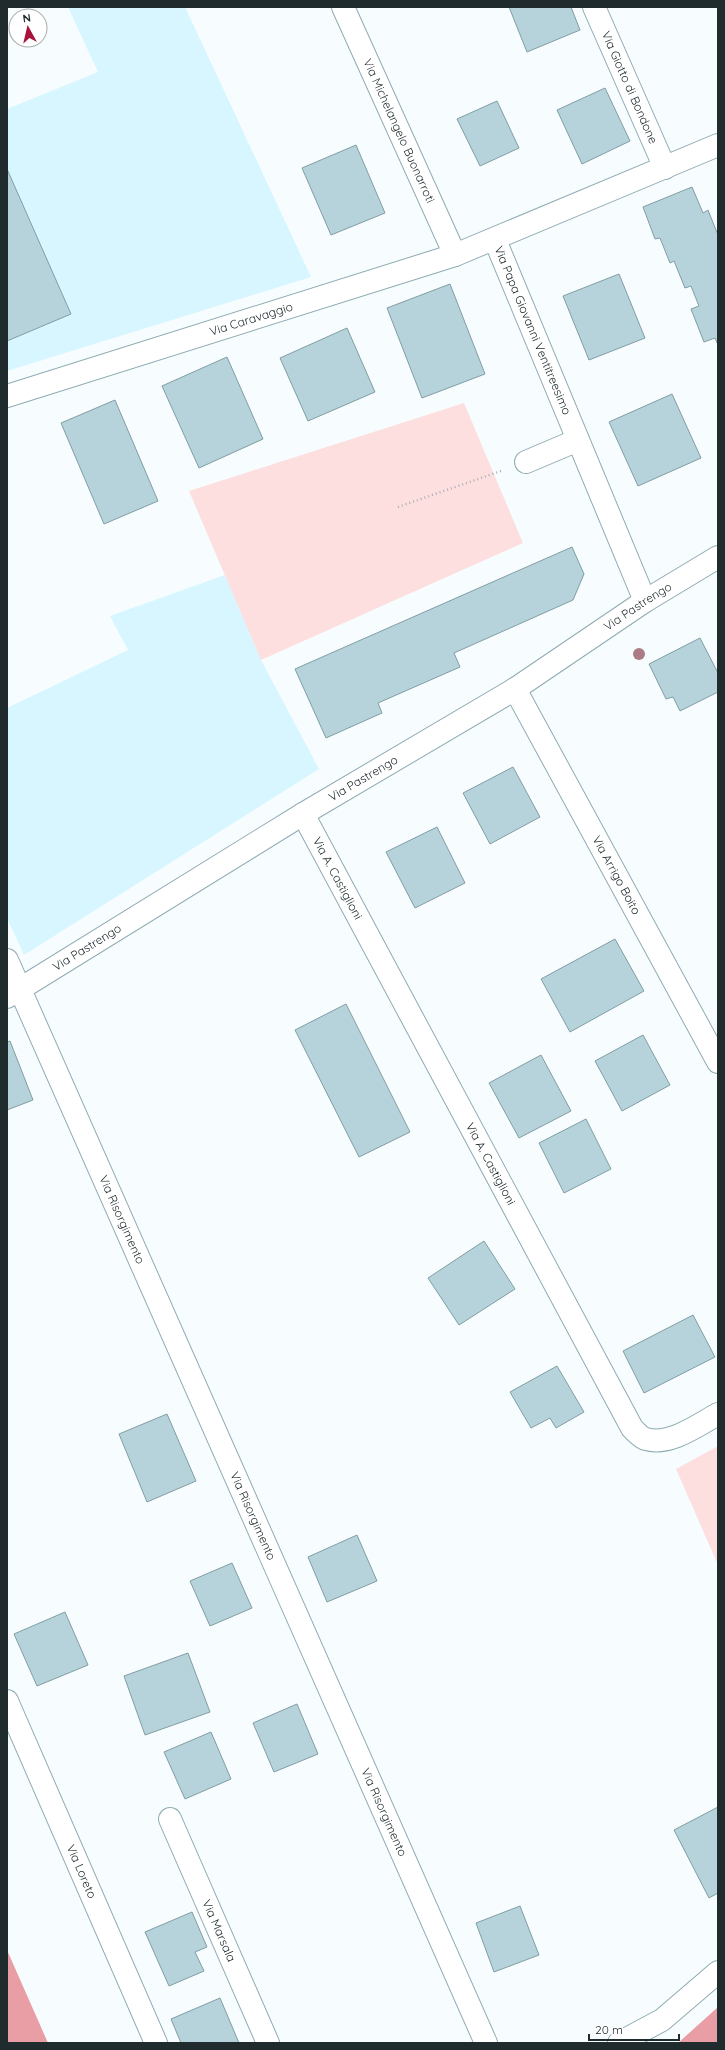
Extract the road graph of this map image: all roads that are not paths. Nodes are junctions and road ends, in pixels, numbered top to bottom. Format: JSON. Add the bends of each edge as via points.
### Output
{"nodes":[{"id":1,"x":343,"y":7,"type":"edge"},
{"id":2,"x":594,"y":7,"type":"edge"},
{"id":3,"x":718,"y":145,"type":"edge"},
{"id":4,"x":665,"y":168,"type":"junction"},
{"id":5,"x":495,"y":240,"type":"junction"},
{"id":6,"x":455,"y":255,"type":"junction"},
{"id":7,"x":7,"y":396,"type":"edge"},
{"id":8,"x":578,"y":440,"type":"junction"},
{"id":9,"x":526,"y":462,"type":"road end"},
{"id":10,"x":718,"y":557,"type":"edge"},
{"id":11,"x":645,"y":601,"type":"junction"},
{"id":12,"x":515,"y":689,"type":"junction"},
{"id":13,"x":303,"y":814,"type":"junction"},
{"id":14,"x":7,"y":960,"type":"edge"},
{"id":15,"x":14,"y":993,"type":"edge"},
{"id":16,"x":718,"y":1062,"type":"edge"},
{"id":17,"x":718,"y":1414,"type":"edge"},
{"id":18,"x":7,"y":1701,"type":"edge"},
{"id":19,"x":170,"y":1819,"type":"dead end"},
{"id":20,"x":718,"y":1972,"type":"edge"},
{"id":21,"x":662,"y":2020,"type":"junction"},
{"id":22,"x":156,"y":2043,"type":"edge"},
{"id":23,"x":268,"y":2043,"type":"edge"},
{"id":24,"x":486,"y":2043,"type":"edge"},
{"id":25,"x":619,"y":2043,"type":"edge"},
{"id":26,"x":635,"y":2043,"type":"edge"}],
"edges":[{"from":1,"to":6,"type":"street","name":"Via Michelangelo Buonarroti"},
{"from":2,"to":4,"type":"street","name":"Via Giotto di Bondone"},
{"from":3,"to":4,"type":"street","name":"Via Papa Giovanni Ventitreesimo"},
{"from":4,"to":5,"type":"street","name":"Via Papa Giovanni Ventitreesimo"},
{"from":5,"to":6,"type":"street","name":"Via Caravaggio"},
{"from":5,"to":8,"type":"street","name":"Via Papa Giovanni Ventitreesimo"},
{"from":6,"to":7,"type":"street","name":"Via Caravaggio"},
{"from":8,"to":9,"type":"street"},
{"from":8,"to":11,"type":"street","name":"Via Papa Giovanni Ventitreesimo"},
{"from":10,"to":11,"type":"street","name":"Via Pastrengo"},
{"from":11,"to":12,"type":"street","name":"Via Pastrengo"},
{"from":12,"to":13,"type":"street","name":"Via Pastrengo"},
{"from":12,"to":16,"type":"street","name":"Via Arrigo Boito"},
{"from":13,"to":15,"type":"street","name":"Via Pastrengo"},
{"from":13,"to":17,"type":"street","name":"Via A. Castiglioni","via":[[632,1428],[644,1439],[658,1441],[684,1433]]},
{"from":14,"to":15,"type":"street","name":"Via Risorgimento"},
{"from":15,"to":24,"type":"street","name":"Via Risorgimento"},
{"from":18,"to":22,"type":"street","name":"Via Loreto"},
{"from":19,"to":23,"type":"street","name":"Via Marsala"},
{"from":20,"to":21,"type":"street"},
{"from":21,"to":25,"type":"street"},
{"from":21,"to":26,"type":"street"}]}
